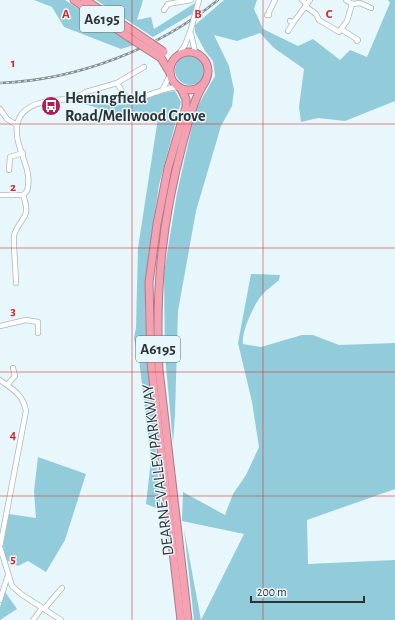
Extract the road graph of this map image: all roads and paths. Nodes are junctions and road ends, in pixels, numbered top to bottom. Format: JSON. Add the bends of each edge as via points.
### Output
{"nodes":[{"id":1,"x":74,"y":0,"type":"edge"},
{"id":2,"x":85,"y":0,"type":"edge"},
{"id":3,"x":191,"y":0,"type":"edge"},
{"id":4,"x":199,"y":0,"type":"edge"},
{"id":5,"x":275,"y":0,"type":"edge"},
{"id":6,"x":302,"y":0,"type":"edge"},
{"id":7,"x":346,"y":0,"type":"edge"},
{"id":8,"x":308,"y":3,"type":"edge"},
{"id":9,"x":352,"y":4,"type":"junction"},
{"id":10,"x":370,"y":8,"type":"dead end"},
{"id":11,"x":164,"y":10,"type":"dead end"},
{"id":12,"x":267,"y":15,"type":"dead end"},
{"id":13,"x":341,"y":29,"type":"junction"},
{"id":14,"x":191,"y":30,"type":"junction"},
{"id":15,"x":288,"y":31,"type":"dead end"},
{"id":16,"x":133,"y":35,"type":"junction"},
{"id":17,"x":357,"y":42,"type":"dead end"},
{"id":18,"x":195,"y":52,"type":"junction"},
{"id":19,"x":162,"y":55,"type":"junction"},
{"id":20,"x":178,"y":55,"type":"junction"},
{"id":21,"x":144,"y":67,"type":"dead end"},
{"id":22,"x":170,"y":74,"type":"junction"},
{"id":23,"x":205,"y":82,"type":"junction"},
{"id":24,"x":117,"y":83,"type":"junction"},
{"id":25,"x":180,"y":88,"type":"junction"},
{"id":26,"x":163,"y":89,"type":"junction"},
{"id":27,"x":75,"y":98,"type":"junction"},
{"id":28,"x":127,"y":99,"type":"junction"},
{"id":29,"x":0,"y":109,"type":"edge"},
{"id":30,"x":17,"y":125,"type":"junction"},
{"id":31,"x":22,"y":154,"type":"junction"},
{"id":32,"x":10,"y":170,"type":"dead end"},
{"id":33,"x":0,"y":194,"type":"edge"},
{"id":34,"x":23,"y":195,"type":"junction"},
{"id":35,"x":16,"y":283,"type":"dead end"},
{"id":36,"x":0,"y":326,"type":"edge"},
{"id":37,"x":38,"y":333,"type":"dead end"},
{"id":38,"x":13,"y":368,"type":"dead end"},
{"id":39,"x":0,"y":380,"type":"edge"},
{"id":40,"x":7,"y":385,"type":"junction"},
{"id":41,"x":8,"y":575,"type":"junction"},
{"id":42,"x":62,"y":588,"type":"dead end"},
{"id":43,"x":0,"y":600,"type":"edge"},
{"id":44,"x":43,"y":608,"type":"junction"},
{"id":45,"x":33,"y":620,"type":"edge"},
{"id":46,"x":61,"y":620,"type":"edge"},
{"id":47,"x":181,"y":620,"type":"edge"},
{"id":48,"x":188,"y":620,"type":"edge"}],
"edges":[{"from":1,"to":16,"type":"highway","number":"A6195"},
{"from":2,"to":16,"type":"highway","number":"A6195"},
{"from":3,"to":11,"type":"street","via":[[168,4]]},
{"from":4,"to":14,"type":"street","bridge":true},
{"from":5,"to":12,"type":"street"},
{"from":6,"to":8,"type":"street"},
{"from":7,"to":9,"type":"street"},
{"from":8,"to":13,"type":"street","via":[[319,20],[339,32]]},
{"from":8,"to":15,"type":"street"},
{"from":9,"to":10,"type":"street","via":[[360,3]]},
{"from":9,"to":13,"type":"street","via":[[347,21]]},
{"from":13,"to":17,"type":"street","via":[[358,40]]},
{"from":14,"to":18,"type":"street"},
{"from":14,"to":20,"type":"street","via":[[186,45]]},
{"from":16,"to":19,"type":"highway","number":"A6195","bridge":true},
{"from":18,"to":20,"type":"highway","number":"A6195","via":[[187,51]]},
{"from":18,"to":23,"type":"highway","number":"A6195","via":[[208,64],[209,74]]},
{"from":19,"to":20,"type":"highway","number":"A6195"},
{"from":19,"to":22,"type":"highway","number":"A6195"},
{"from":20,"to":22,"type":"highway","via":[[171,64]]},
{"from":21,"to":24,"type":"street"},
{"from":22,"to":25,"type":"highway","number":"A6195","via":[[173,82]]},
{"from":22,"to":26,"type":"street"},
{"from":23,"to":25,"type":"highway","via":[[194,90]]},
{"from":23,"to":48,"type":"highway","name":"DEARNE VALLEY PARKWAY","number":"A6195","via":[[193,106],[175,171],[158,279],[159,370]]},
{"from":24,"to":27,"type":"street"},
{"from":24,"to":28,"type":"street"},
{"from":25,"to":26,"type":"street"},
{"from":25,"to":47,"type":"highway","name":"DEARNE VALLEY PARKWAY","number":"A6195","via":[[186,100],[186,107],[168,168],[149,282],[151,364]]},
{"from":26,"to":28,"type":"street"},
{"from":27,"to":28,"type":"street"},
{"from":27,"to":30,"type":"street","via":[[33,106],[21,115]]},
{"from":29,"to":30,"type":"street","via":[[7,119]]},
{"from":30,"to":31,"type":"street","via":[[17,138]]},
{"from":31,"to":32,"type":"street","via":[[10,158]]},
{"from":31,"to":34,"type":"street","via":[[28,186]]},
{"from":33,"to":34,"type":"street"},
{"from":34,"to":35,"type":"street","via":[[27,204],[26,215],[14,236]]},
{"from":36,"to":37,"type":"street","via":[[26,320],[38,322]]},
{"from":38,"to":40,"type":"street","via":[[15,376]]},
{"from":39,"to":40,"type":"street"},
{"from":40,"to":41,"type":"street","via":[[20,395],[26,410],[0,547]]},
{"from":41,"to":43,"type":"street"},
{"from":41,"to":44,"type":"street","via":[[12,586]]},
{"from":42,"to":44,"type":"street"},
{"from":44,"to":45,"type":"street"},
{"from":44,"to":46,"type":"street"}]}
